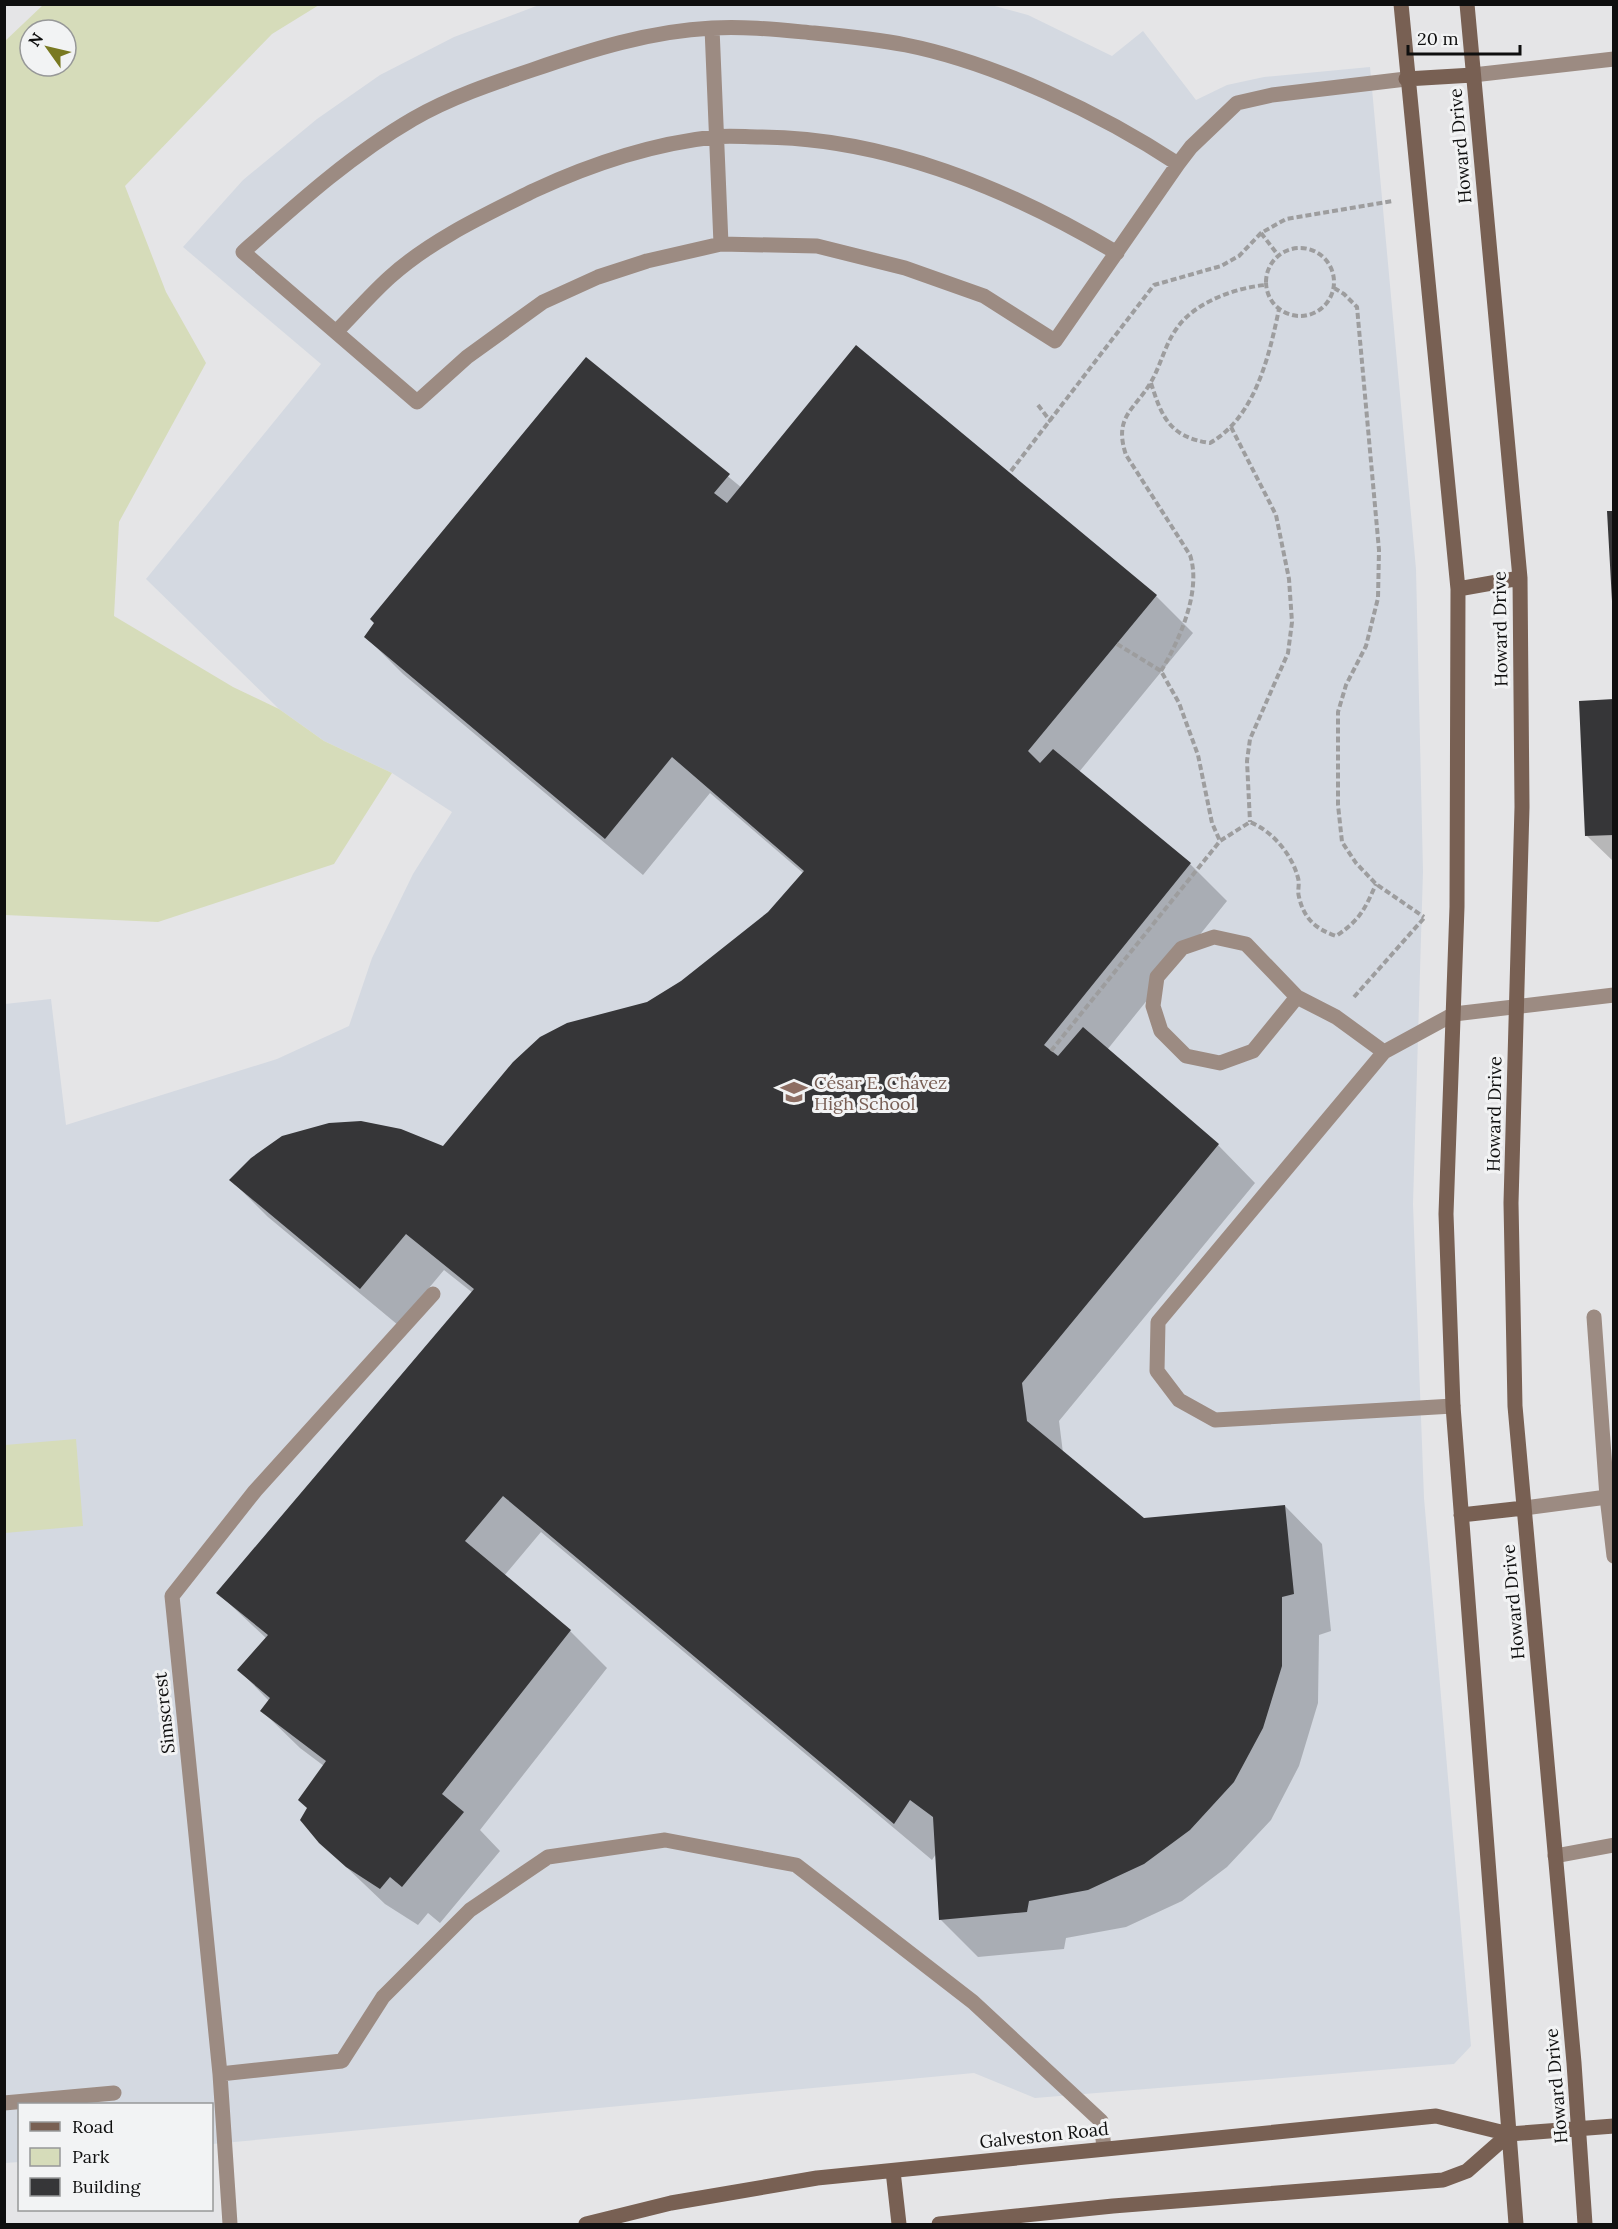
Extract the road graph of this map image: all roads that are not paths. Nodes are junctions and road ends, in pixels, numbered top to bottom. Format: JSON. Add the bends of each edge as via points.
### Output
{"nodes":[{"id":1,"x":1401,"y":4,"type":"edge"},
{"id":2,"x":1467,"y":4,"type":"edge"},
{"id":3,"x":712,"y":28,"type":"junction"},
{"id":4,"x":1614,"y":59,"type":"edge"},
{"id":5,"x":1473,"y":75,"type":"junction"},
{"id":6,"x":1406,"y":79,"type":"junction"},
{"id":7,"x":716,"y":136,"type":"junction"},
{"id":8,"x":1178,"y":164,"type":"junction"},
{"id":9,"x":721,"y":244,"type":"junction"},
{"id":10,"x":1117,"y":253,"type":"junction"},
{"id":11,"x":336,"y":332,"type":"junction"},
{"id":12,"x":1520,"y":578,"type":"junction"},
{"id":13,"x":1458,"y":589,"type":"junction"},
{"id":14,"x":1614,"y":995,"type":"edge"},
{"id":15,"x":1297,"y":997,"type":"junction"},
{"id":16,"x":1515,"y":1006,"type":"junction"},
{"id":17,"x":1454,"y":1014,"type":"junction"},
{"id":18,"x":1384,"y":1052,"type":"junction"},
{"id":19,"x":433,"y":1294,"type":"dead end"},
{"id":20,"x":1594,"y":1317,"type":"dead end"},
{"id":21,"x":1453,"y":1406,"type":"junction"},
{"id":22,"x":1607,"y":1497,"type":"junction"},
{"id":23,"x":1524,"y":1508,"type":"junction"},
{"id":24,"x":1461,"y":1515,"type":"junction"},
{"id":25,"x":1614,"y":1556,"type":"edge"},
{"id":26,"x":1614,"y":1845,"type":"edge"},
{"id":27,"x":1555,"y":1856,"type":"junction"},
{"id":28,"x":220,"y":2074,"type":"junction"},
{"id":29,"x":114,"y":2093,"type":"dead end"},
{"id":30,"x":4,"y":2103,"type":"edge"},
{"id":31,"x":1614,"y":2126,"type":"edge"},
{"id":32,"x":1579,"y":2129,"type":"junction"},
{"id":33,"x":1509,"y":2134,"type":"junction"},
{"id":34,"x":1104,"y":2148,"type":"junction"},
{"id":35,"x":893,"y":2171,"type":"junction"},
{"id":36,"x":230,"y":2224,"type":"edge"},
{"id":37,"x":586,"y":2224,"type":"edge"},
{"id":38,"x":899,"y":2224,"type":"edge"},
{"id":39,"x":939,"y":2224,"type":"edge"},
{"id":40,"x":1516,"y":2224,"type":"edge"},
{"id":41,"x":1585,"y":2224,"type":"edge"}],
"edges":[{"from":1,"to":6,"type":"main road"},
{"from":2,"to":5,"type":"main road","name":"Howard Drive"},
{"from":3,"to":7,"type":"street"},
{"from":3,"to":8,"type":"street","via":[[778,30],[918,48],[1047,93],[1128,131]]},
{"from":3,"to":11,"type":"street","via":[[643,37],[577,54],[492,84],[414,118],[350,161],[243,252]]},
{"from":4,"to":5,"type":"street"},
{"from":5,"to":6,"type":"main road"},
{"from":5,"to":12,"type":"main road","name":"Howard Drive"},
{"from":6,"to":8,"type":"street","via":[[1237,103]]},
{"from":6,"to":13,"type":"main road"},
{"from":7,"to":9,"type":"street"},
{"from":7,"to":10,"type":"street","via":[[801,137],[868,147],[994,190],[1057,217]]},
{"from":7,"to":11,"type":"street","via":[[630,153],[576,171],[492,211],[446,237],[392,276]]},
{"from":8,"to":10,"type":"street"},
{"from":9,"to":10,"type":"street","via":[[817,246],[905,268],[984,296],[1055,341]]},
{"from":9,"to":11,"type":"street","via":[[647,261],[598,277],[543,302],[466,357],[417,402]]},
{"from":12,"to":13,"type":"main road"},
{"from":12,"to":16,"type":"main road","name":"Howard Drive","via":[[1522,807]]},
{"from":13,"to":17,"type":"main road"},
{"from":14,"to":16,"type":"street"},
{"from":15,"to":15,"type":"street","via":[[1246,944],[1214,937],[1182,948],[1157,977],[1153,1006],[1161,1031],[1186,1056],[1220,1063],[1253,1051]]},
{"from":15,"to":18,"type":"street","via":[[1336,1017]]},
{"from":16,"to":17,"type":"street"},
{"from":16,"to":23,"type":"main road","name":"Howard Drive","via":[[1513,1301],[1515,1406]]},
{"from":17,"to":18,"type":"street"},
{"from":17,"to":21,"type":"main road","via":[[1446,1214]]},
{"from":18,"to":21,"type":"street","via":[[1158,1322],[1157,1371],[1179,1400],[1215,1420]]},
{"from":19,"to":28,"type":"street","name":"Simscrest","via":[[255,1491],[172,1596]]},
{"from":20,"to":22,"type":"street"},
{"from":21,"to":24,"type":"main road"},
{"from":22,"to":23,"type":"street"},
{"from":22,"to":25,"type":"street"},
{"from":23,"to":24,"type":"main road"},
{"from":23,"to":27,"type":"main road","name":"Howard Drive"},
{"from":24,"to":33,"type":"main road"},
{"from":26,"to":27,"type":"street"},
{"from":27,"to":32,"type":"main road","name":"Howard Drive"},
{"from":28,"to":34,"type":"street","via":[[342,2061],[383,1997],[470,1910],[548,1857],[664,1840],[796,1865],[973,2002],[1101,2121]]},
{"from":28,"to":36,"type":"street","name":"Simscrest"},
{"from":29,"to":30,"type":"street"},
{"from":31,"to":32,"type":"main road","name":"Galveston Road"},
{"from":32,"to":33,"type":"main road","name":"Galveston Road"},
{"from":32,"to":41,"type":"main road","name":"Howard Drive"},
{"from":33,"to":34,"type":"main road","name":"Galveston Road","via":[[1436,2116]]},
{"from":33,"to":39,"type":"main road","via":[[1467,2171],[1443,2180]]},
{"from":33,"to":40,"type":"main road"},
{"from":34,"to":35,"type":"main road","name":"Galveston Road"},
{"from":35,"to":37,"type":"main road","name":"Galveston Road","via":[[817,2178],[671,2203]]},
{"from":35,"to":38,"type":"main road"}]}
